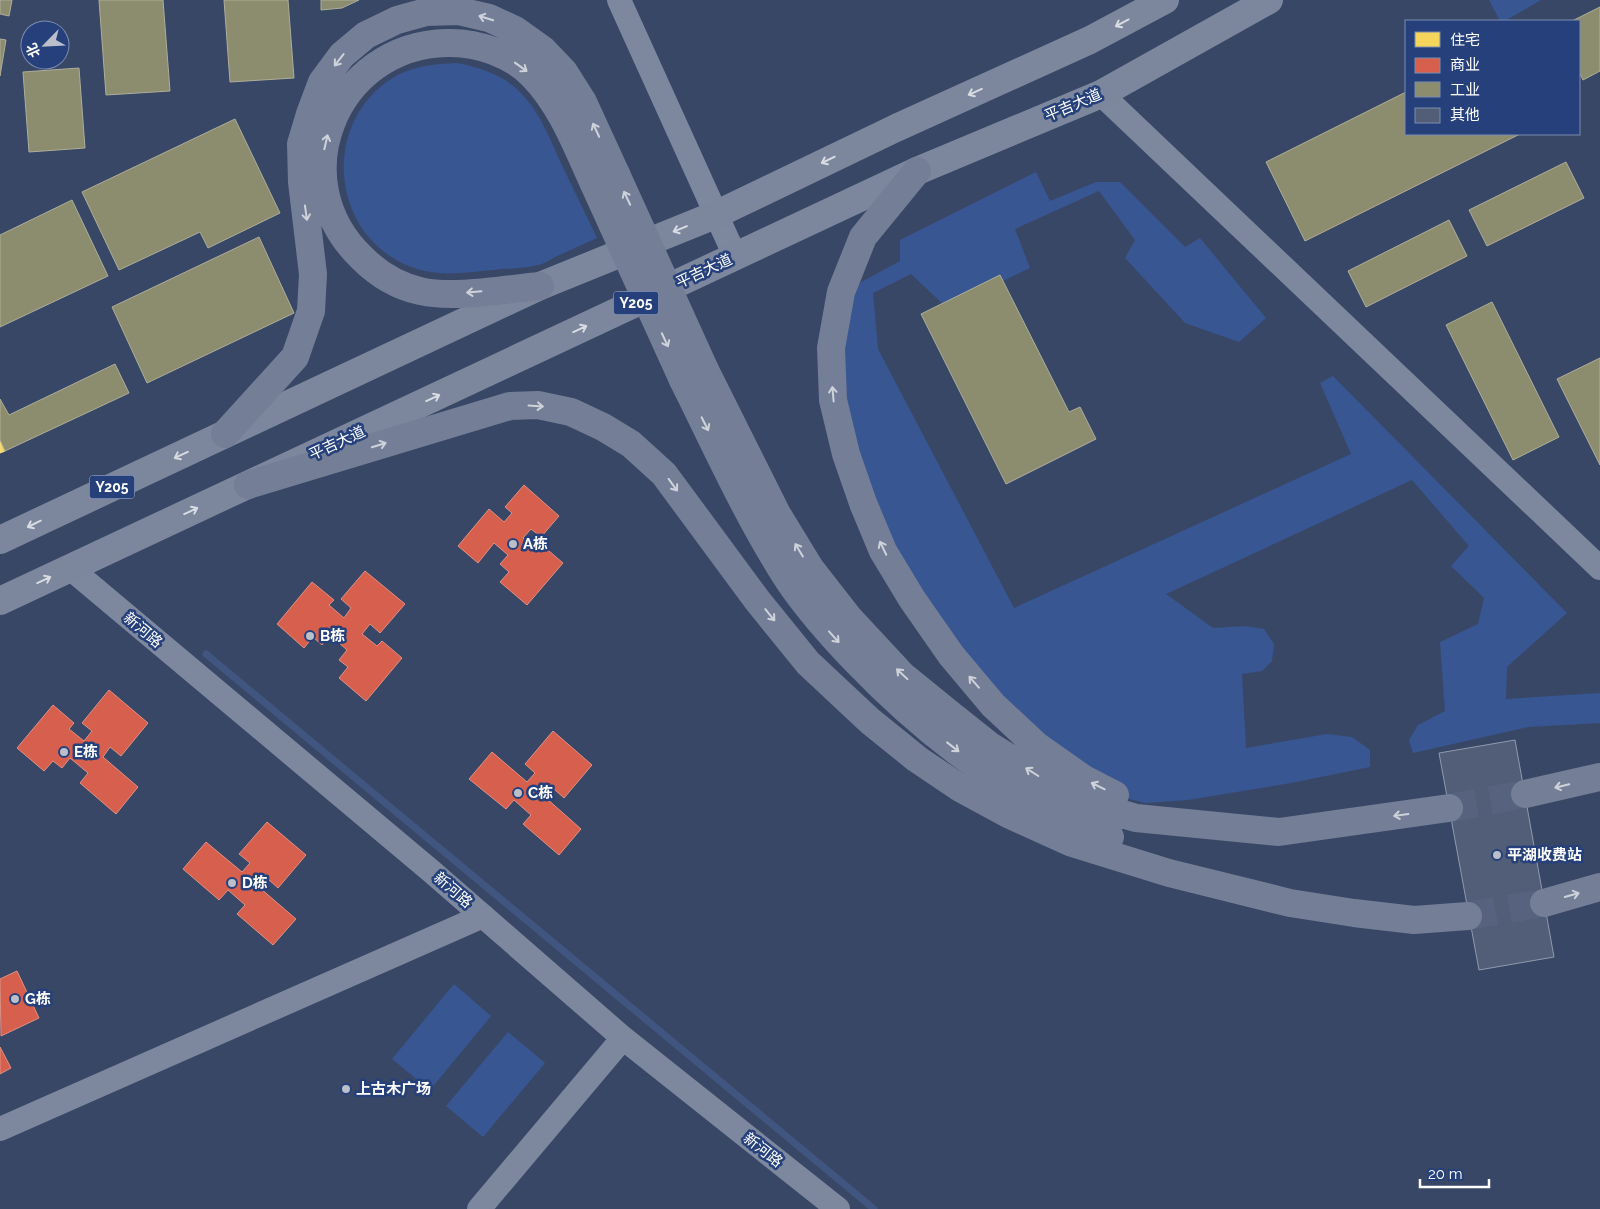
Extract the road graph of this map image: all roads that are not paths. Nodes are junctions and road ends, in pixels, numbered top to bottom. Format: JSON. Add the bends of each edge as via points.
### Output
{"nodes":[{"id":1,"x":619,"y":0,"type":"edge"},
{"id":2,"x":1165,"y":0,"type":"edge"},
{"id":3,"x":1269,"y":0,"type":"edge"},
{"id":4,"x":1101,"y":94,"type":"junction"},
{"id":5,"x":917,"y":171,"type":"junction"},
{"id":6,"x":605,"y":179,"type":"junction"},
{"id":7,"x":715,"y":215,"type":"junction"},
{"id":8,"x":735,"y":256,"type":"junction"},
{"id":9,"x":540,"y":286,"type":"junction"},
{"id":10,"x":694,"y":375,"type":"junction"},
{"id":11,"x":225,"y":434,"type":"junction"},
{"id":12,"x":248,"y":484,"type":"junction"},
{"id":13,"x":0,"y":540,"type":"edge"},
{"id":14,"x":70,"y":568,"type":"junction"},
{"id":15,"x":1600,"y":568,"type":"edge"},
{"id":16,"x":0,"y":601,"type":"edge"},
{"id":17,"x":1600,"y":777,"type":"edge"},
{"id":18,"x":1525,"y":794,"type":"tunnel mouth"},
{"id":19,"x":1449,"y":808,"type":"tunnel mouth"},
{"id":20,"x":1279,"y":832,"type":"junction"},
{"id":21,"x":1600,"y":887,"type":"edge"},
{"id":22,"x":1544,"y":902,"type":"tunnel mouth"},
{"id":23,"x":1290,"y":903,"type":"junction"},
{"id":24,"x":483,"y":916,"type":"junction"},
{"id":25,"x":1468,"y":916,"type":"tunnel mouth"},
{"id":26,"x":623,"y":1038,"type":"junction"},
{"id":27,"x":0,"y":1128,"type":"edge"},
{"id":28,"x":479,"y":1209,"type":"edge"},
{"id":29,"x":838,"y":1209,"type":"edge"}],
"edges":[{"from":1,"to":7,"type":"street"},
{"from":2,"to":7,"type":"main road","number":"Y205","one_way":true,"via":[[1090,40]]},
{"from":3,"to":4,"type":"main road","name":"平吉大道","number":"Y205"},
{"from":4,"to":5,"type":"main road","name":"平吉大道","number":"Y205"},
{"from":4,"to":15,"type":"street"},
{"from":5,"to":8,"type":"main road","name":"平吉大道","number":"Y205"},
{"from":20,"to":5,"type":"highway","one_way":true,"via":[[1170,814],[1132,803],[1084,780],[1037,746],[993,705],[950,655],[883,551],[846,454],[834,400],[831,348],[841,292],[863,237]]},
{"from":9,"to":6,"type":"highway","one_way":true,"via":[[446,294],[420,291],[394,282],[372,268],[352,249],[337,227],[327,202],[322,175],[324,148],[331,122],[343,98],[381,61],[406,49],[432,43],[459,42],[485,48],[510,59],[532,75],[550,95]]},
{"from":6,"to":10,"type":"highway","bridge":true},
{"from":6,"to":11,"type":"highway","one_way":true,"via":[[583,102],[564,72],[543,50],[515,30],[489,18],[459,11],[426,12],[397,20],[366,35],[342,55],[322,82],[301,144],[313,274],[310,311],[295,357]]},
{"from":7,"to":8,"type":"street"},
{"from":7,"to":9,"type":"main road","number":"Y205","one_way":true},
{"from":12,"to":8,"type":"main road","name":"平吉大道","number":"Y205","one_way":true},
{"from":9,"to":11,"type":"main road","number":"Y205"},
{"from":20,"to":10,"type":"highway","one_way":true,"via":[[1136,818],[1098,807],[1060,789],[998,751],[950,714],[902,675],[849,618],[810,568]]},
{"from":10,"to":23,"type":"highway","one_way":true,"via":[[756,526],[790,582],[830,634],[886,693],[977,766],[1048,810],[1090,830]]},
{"from":11,"to":13,"type":"main road","number":"Y205","one_way":true},
{"from":14,"to":12,"type":"main road","name":"平吉大道","number":"Y205","one_way":true},
{"from":12,"to":23,"type":"highway","one_way":true,"via":[[510,406],[538,405],[571,412],[631,444],[664,474],[808,663],[870,721],[917,759],[960,788],[1008,814],[1072,842],[1169,873]]},
{"from":16,"to":14,"type":"main road","name":"平吉大道","number":"Y205","one_way":true},
{"from":14,"to":24,"type":"street","name":"新河路"},
{"from":17,"to":18,"type":"highway","one_way":true},
{"from":19,"to":20,"type":"highway","one_way":true},
{"from":22,"to":21,"type":"highway","one_way":true},
{"from":23,"to":25,"type":"highway","via":[[1414,920]]},
{"from":24,"to":26,"type":"street","name":"新河路"},
{"from":24,"to":27,"type":"street"},
{"from":26,"to":28,"type":"street"},
{"from":26,"to":29,"type":"street","name":"新河路"}]}
